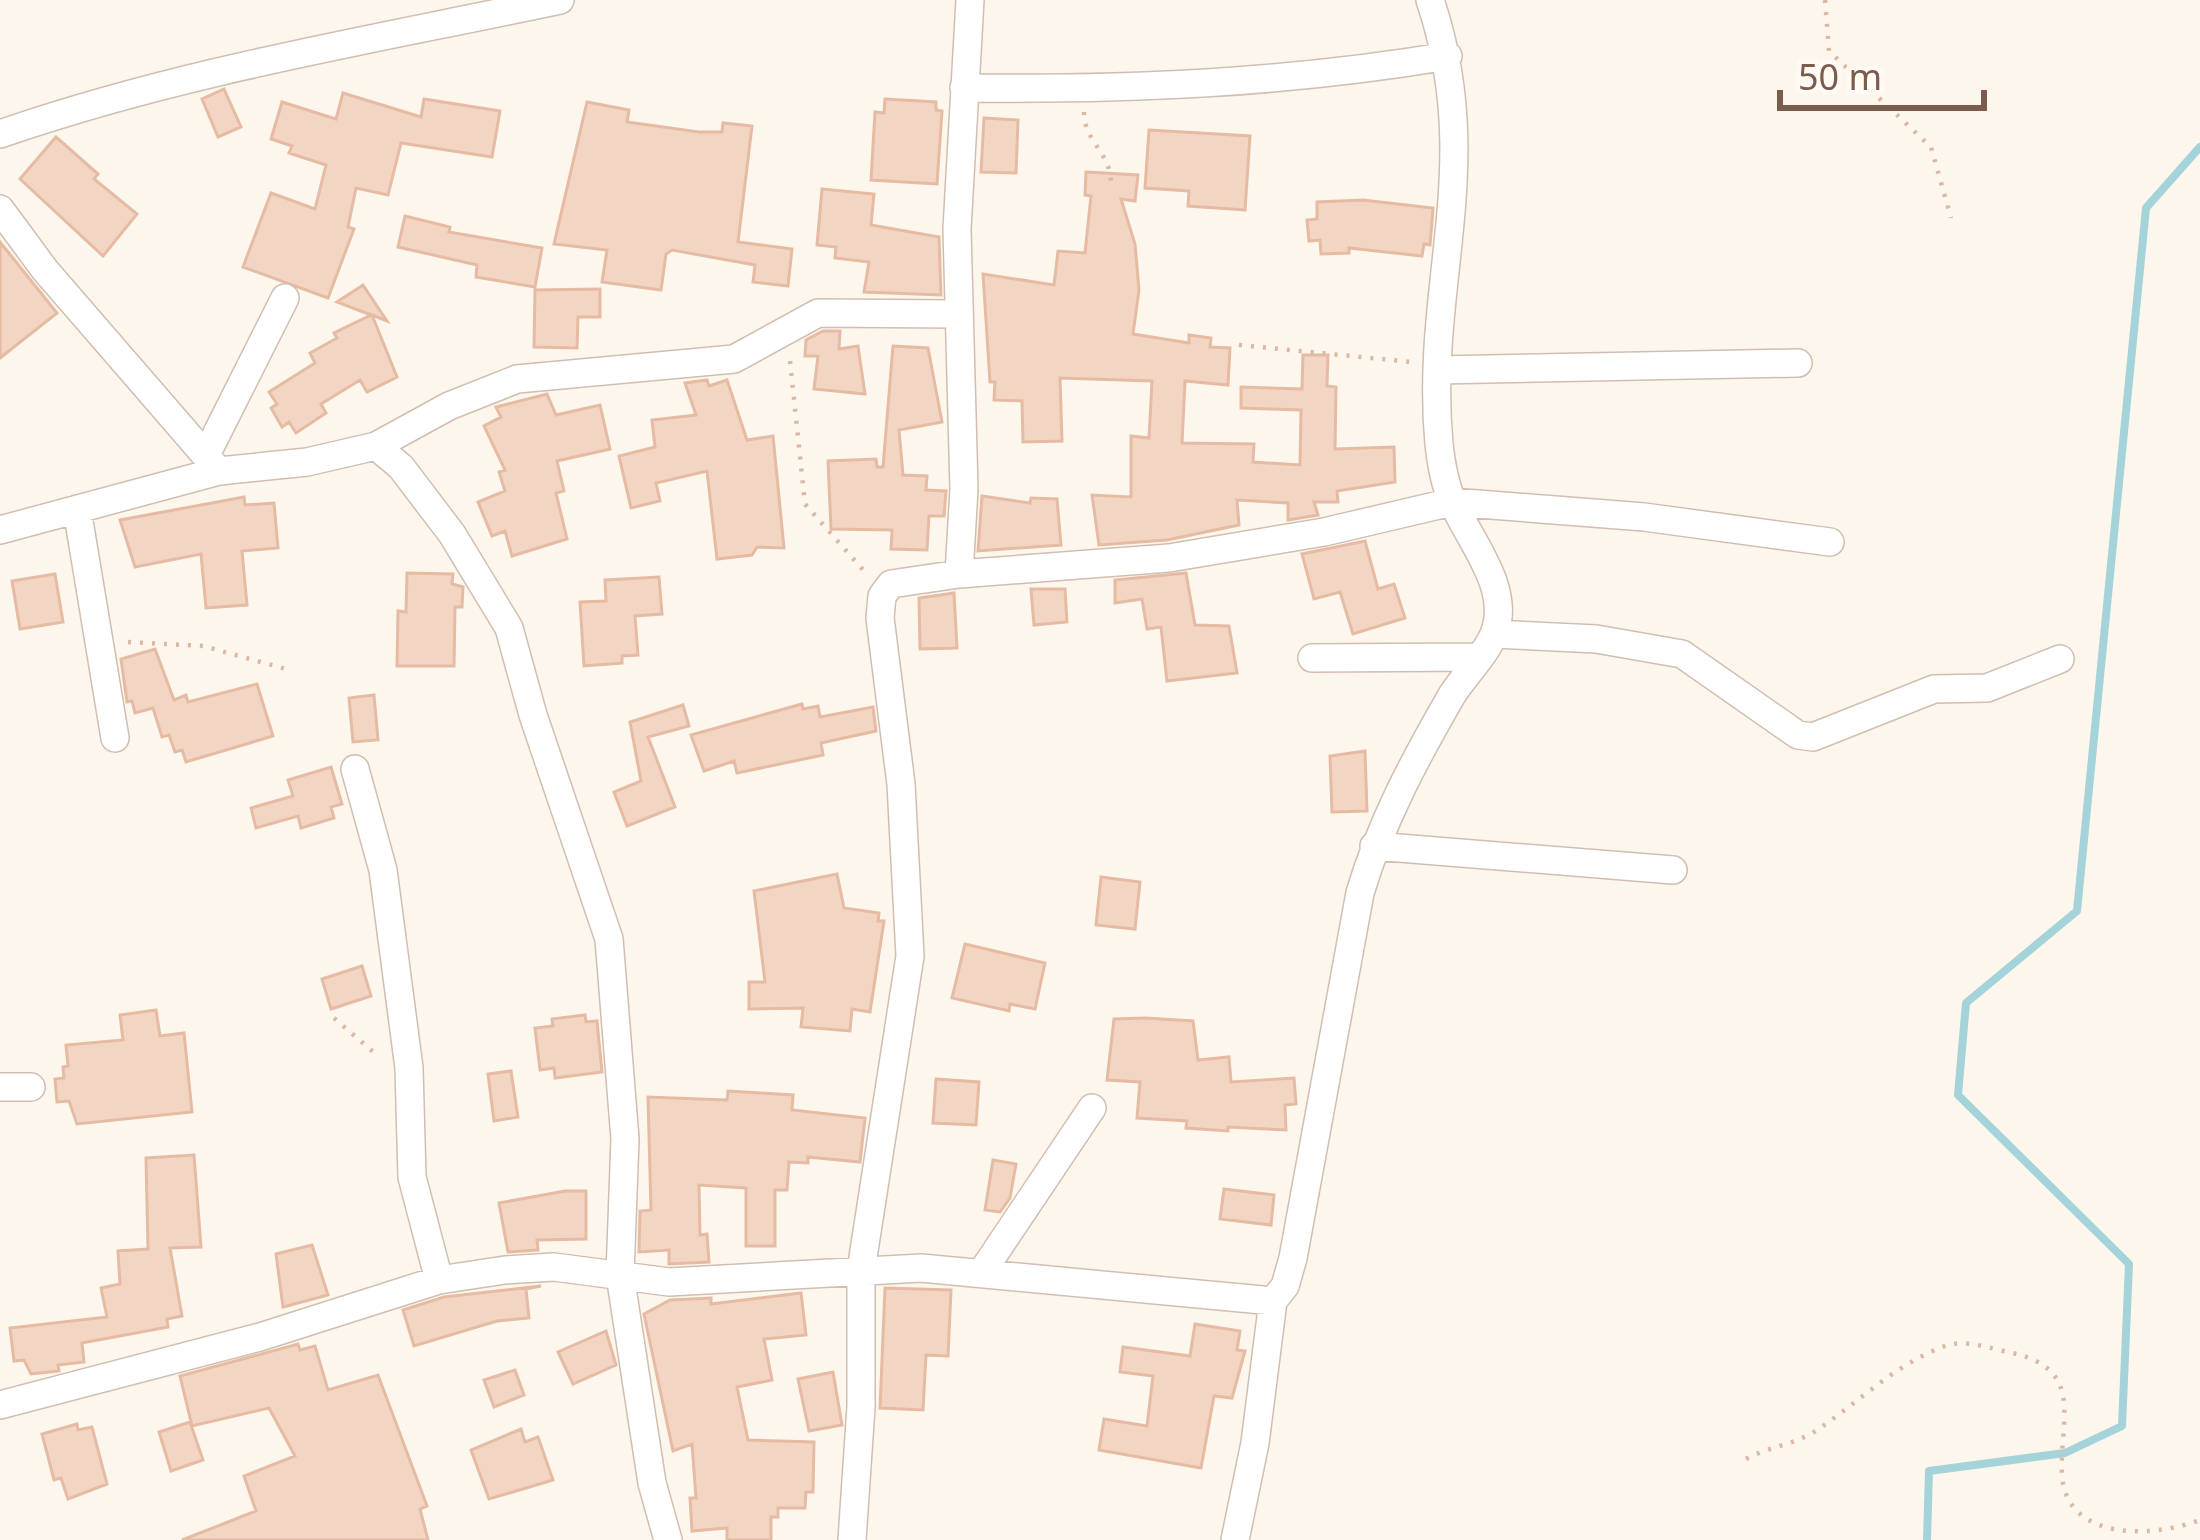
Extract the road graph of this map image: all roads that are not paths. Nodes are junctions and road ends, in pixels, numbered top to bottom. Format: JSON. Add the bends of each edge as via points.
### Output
{"nodes":[{"id":1,"x":557,"y":0,"type":"edge"},
{"id":2,"x":970,"y":0,"type":"edge"},
{"id":3,"x":1430,"y":0,"type":"edge"},
{"id":4,"x":1448,"y":56,"type":"junction"},
{"id":5,"x":964,"y":88,"type":"junction"},
{"id":6,"x":0,"y":134,"type":"edge"},
{"id":7,"x":0,"y":209,"type":"edge"},
{"id":8,"x":286,"y":298,"type":"dead end"},
{"id":9,"x":956,"y":314,"type":"junction"},
{"id":10,"x":1798,"y":363,"type":"dead end"},
{"id":11,"x":1438,"y":367,"type":"junction"},
{"id":12,"x":376,"y":446,"type":"junction"},
{"id":13,"x":213,"y":463,"type":"junction"},
{"id":14,"x":1452,"y":502,"type":"junction"},
{"id":15,"x":77,"y":509,"type":"junction"},
{"id":16,"x":0,"y":530,"type":"edge"},
{"id":17,"x":1830,"y":542,"type":"dead end"},
{"id":18,"x":959,"y":574,"type":"junction"},
{"id":19,"x":1494,"y":634,"type":"junction"},
{"id":20,"x":1475,"y":657,"type":"junction"},
{"id":21,"x":1312,"y":658,"type":"dead end"},
{"id":22,"x":2060,"y":659,"type":"dead end"},
{"id":23,"x":115,"y":738,"type":"dead end"},
{"id":24,"x":355,"y":770,"type":"dead end"},
{"id":25,"x":1374,"y":845,"type":"junction"},
{"id":26,"x":1672,"y":870,"type":"dead end"},
{"id":27,"x":0,"y":1087,"type":"edge"},
{"id":28,"x":32,"y":1087,"type":"dead end"},
{"id":29,"x":1092,"y":1108,"type":"dead end"},
{"id":30,"x":861,"y":1270,"type":"junction"},
{"id":31,"x":982,"y":1272,"type":"junction"},
{"id":32,"x":620,"y":1275,"type":"junction"},
{"id":33,"x":440,"y":1280,"type":"junction"},
{"id":34,"x":1273,"y":1301,"type":"junction"},
{"id":35,"x":0,"y":1405,"type":"edge"},
{"id":36,"x":668,"y":1540,"type":"edge"},
{"id":37,"x":852,"y":1540,"type":"edge"},
{"id":38,"x":1235,"y":1540,"type":"edge"}],
"edges":[{"from":1,"to":6,"type":"street","via":[[252,62]]},
{"from":2,"to":5,"type":"street"},
{"from":3,"to":4,"type":"street"},
{"from":4,"to":5,"type":"street","via":[[1287,80]]},
{"from":4,"to":11,"type":"street","via":[[1456,179]]},
{"from":5,"to":9,"type":"street"},
{"from":7,"to":13,"type":"street"},
{"from":8,"to":13,"type":"street"},
{"from":9,"to":12,"type":"street","via":[[818,313],[734,358],[517,379]]},
{"from":9,"to":18,"type":"street"},
{"from":10,"to":11,"type":"street"},
{"from":11,"to":14,"type":"street","via":[[1440,447]]},
{"from":12,"to":13,"type":"street","via":[[307,462]]},
{"from":12,"to":32,"type":"street","via":[[425,497],[503,615],[598,899],[614,972],[626,1138]]},
{"from":13,"to":15,"type":"street"},
{"from":14,"to":17,"type":"street"},
{"from":14,"to":18,"type":"street","via":[[1169,558]]},
{"from":14,"to":19,"type":"street","via":[[1483,556]]},
{"from":15,"to":16,"type":"street"},
{"from":15,"to":23,"type":"street"},
{"from":18,"to":30,"type":"street","via":[[918,576],[891,584],[882,596],[910,956]]},
{"from":19,"to":20,"type":"street"},
{"from":19,"to":22,"type":"street","via":[[1596,638],[1682,654],[1798,735],[1813,737],[1887,703],[1934,689],[1987,688]]},
{"from":20,"to":21,"type":"street"},
{"from":20,"to":25,"type":"street"},
{"from":24,"to":33,"type":"street","via":[[383,870],[410,1086],[412,1177]]},
{"from":25,"to":26,"type":"street"},
{"from":25,"to":34,"type":"street","via":[[1293,1258]]},
{"from":27,"to":28,"type":"street"},
{"from":29,"to":31,"type":"street"},
{"from":30,"to":31,"type":"street"},
{"from":30,"to":32,"type":"street","via":[[670,1282]]},
{"from":30,"to":37,"type":"street"},
{"from":31,"to":34,"type":"street"},
{"from":32,"to":33,"type":"street","via":[[554,1267]]},
{"from":32,"to":36,"type":"street"},
{"from":33,"to":35,"type":"street"},
{"from":34,"to":38,"type":"street"}]}
